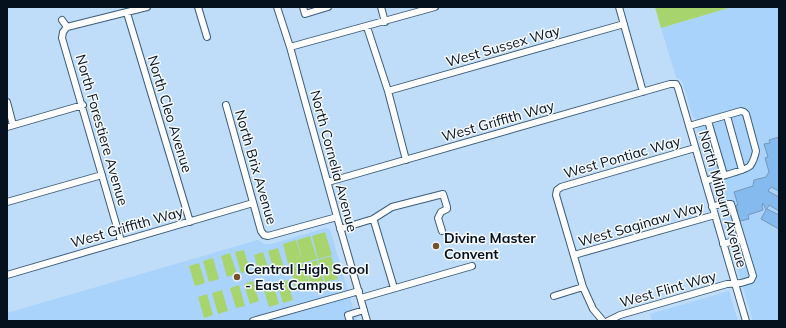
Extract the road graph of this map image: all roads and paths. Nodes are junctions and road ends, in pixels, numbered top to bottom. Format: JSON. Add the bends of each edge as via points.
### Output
{"nodes":[{"id":1,"x":147,"y":7,"type":"edge"},
{"id":2,"x":198,"y":7,"type":"edge"},
{"id":3,"x":277,"y":7,"type":"edge"},
{"id":4,"x":303,"y":7,"type":"edge"},
{"id":5,"x":328,"y":7,"type":"edge"},
{"id":6,"x":381,"y":7,"type":"edge"},
{"id":7,"x":435,"y":7,"type":"edge"},
{"id":8,"x":619,"y":7,"type":"edge"},
{"id":9,"x":127,"y":12,"type":"junction"},
{"id":10,"x":62,"y":20,"type":"dead end"},
{"id":11,"x":385,"y":22,"type":"junction"},
{"id":12,"x":624,"y":24,"type":"junction"},
{"id":13,"x":67,"y":27,"type":"junction"},
{"id":14,"x":367,"y":27,"type":"junction"},
{"id":15,"x":207,"y":37,"type":"dead end"},
{"id":16,"x":290,"y":47,"type":"junction"},
{"id":17,"x":676,"y":84,"type":"joint"},
{"id":18,"x":388,"y":91,"type":"junction"},
{"id":19,"x":643,"y":92,"type":"junction"},
{"id":20,"x":7,"y":102,"type":"edge"},
{"id":21,"x":83,"y":105,"type":"junction"},
{"id":22,"x":226,"y":105,"type":"dead end"},
{"id":23,"x":727,"y":116,"type":"junction"},
{"id":24,"x":708,"y":121,"type":"junction"},
{"id":25,"x":10,"y":126,"type":"edge"},
{"id":26,"x":689,"y":126,"type":"junction"},
{"id":27,"x":695,"y":148,"type":"junction"},
{"id":28,"x":406,"y":160,"type":"junction"},
{"id":29,"x":742,"y":170,"type":"junction"},
{"id":30,"x":102,"y":175,"type":"junction"},
{"id":31,"x":724,"y":175,"type":"junction"},
{"id":32,"x":705,"y":180,"type":"junction"},
{"id":33,"x":328,"y":182,"type":"junction"},
{"id":34,"x":7,"y":202,"type":"edge"},
{"id":35,"x":253,"y":203,"type":"junction"},
{"id":36,"x":712,"y":207,"type":"junction"},
{"id":37,"x":714,"y":215,"type":"junction"},
{"id":38,"x":337,"y":216,"type":"junction"},
{"id":39,"x":373,"y":220,"type":"junction"},
{"id":40,"x":190,"y":222,"type":"junction"},
{"id":41,"x":340,"y":229,"type":"junction"},
{"id":42,"x":442,"y":231,"type":"dead end"},
{"id":43,"x":742,"y":239,"type":"junction"},
{"id":44,"x":121,"y":241,"type":"junction"},
{"id":45,"x":723,"y":244,"type":"junction"},
{"id":46,"x":574,"y":255,"type":"junction"},
{"id":47,"x":472,"y":266,"type":"dead end"},
{"id":48,"x":7,"y":275,"type":"edge"},
{"id":49,"x":735,"y":283,"type":"junction"},
{"id":50,"x":583,"y":287,"type":"junction"},
{"id":51,"x":394,"y":288,"type":"junction"},
{"id":52,"x":359,"y":291,"type":"junction"},
{"id":53,"x":554,"y":296,"type":"dead end"},
{"id":54,"x":361,"y":298,"type":"junction"},
{"id":55,"x":364,"y":310,"type":"junction"},
{"id":56,"x":253,"y":321,"type":"edge"},
{"id":57,"x":350,"y":321,"type":"edge"},
{"id":58,"x":367,"y":321,"type":"edge"},
{"id":59,"x":603,"y":321,"type":"edge"},
{"id":60,"x":608,"y":321,"type":"edge"},
{"id":61,"x":746,"y":321,"type":"edge"}],
"edges":[{"from":1,"to":9,"type":"street"},
{"from":2,"to":15,"type":"street"},
{"from":3,"to":16,"type":"street","name":"North Cornelia Avenue"},
{"from":4,"to":5,"type":"street","via":[[305,14]]},
{"from":6,"to":11,"type":"street"},
{"from":7,"to":11,"type":"street"},
{"from":8,"to":12,"type":"street"},
{"from":9,"to":13,"type":"street"},
{"from":9,"to":40,"type":"street","name":"North Cleo Avenue"},
{"from":10,"to":13,"type":"street"},
{"from":11,"to":14,"type":"street"},
{"from":12,"to":18,"type":"street","name":"West Sussex Way"},
{"from":12,"to":19,"type":"street"},
{"from":13,"to":21,"type":"street","name":"North Forestiere Avenue","via":[[62,38]]},
{"from":14,"to":16,"type":"street"},
{"from":14,"to":18,"type":"street"},
{"from":16,"to":33,"type":"street","name":"North Cornelia Avenue"},
{"from":17,"to":19,"type":"street","name":"West Griffith Way"},
{"from":17,"to":26,"type":"street","name":"North Milburn Avenue"},
{"from":18,"to":28,"type":"street"},
{"from":19,"to":28,"type":"street","name":"West Griffith Way"},
{"from":20,"to":25,"type":"street"},
{"from":21,"to":25,"type":"street"},
{"from":21,"to":30,"type":"street","name":"North Forestiere Avenue"},
{"from":22,"to":35,"type":"street","name":"North Brix Avenue"},
{"from":23,"to":24,"type":"street"},
{"from":23,"to":29,"type":"street"},
{"from":23,"to":29,"type":"street","via":[[744,112],[755,146],[756,156],[751,166]]},
{"from":24,"to":26,"type":"street"},
{"from":24,"to":31,"type":"street"},
{"from":26,"to":27,"type":"street","name":"North Milburn Avenue"},
{"from":27,"to":32,"type":"street","name":"North Milburn Avenue"},
{"from":27,"to":46,"type":"street","name":"West Pontiac Way","via":[[557,190],[556,195]]},
{"from":28,"to":33,"type":"street","name":"West Griffith Way"},
{"from":29,"to":31,"type":"street"},
{"from":30,"to":34,"type":"street"},
{"from":30,"to":44,"type":"street","name":"North Forestiere Avenue"},
{"from":31,"to":32,"type":"street"},
{"from":32,"to":36,"type":"street","name":"North Milburn Avenue"},
{"from":33,"to":38,"type":"street","name":"North Cornelia Avenue"},
{"from":35,"to":38,"type":"street","name":"North Brix Avenue","via":[[261,231],[268,236]]},
{"from":35,"to":40,"type":"street","name":"West Griffith Way"},
{"from":36,"to":37,"type":"street","name":"North Milburn Avenue"},
{"from":36,"to":43,"type":"street","via":[[731,204]]},
{"from":37,"to":45,"type":"street","name":"North Milburn Avenue"},
{"from":37,"to":46,"type":"street","name":"West Saginaw Way"},
{"from":38,"to":41,"type":"street","name":"North Cornelia Avenue"},
{"from":39,"to":41,"type":"street"},
{"from":39,"to":42,"type":"street","via":[[392,207],[443,194],[448,207],[438,218]]},
{"from":39,"to":51,"type":"street"},
{"from":40,"to":44,"type":"street","name":"West Griffith Way"},
{"from":41,"to":52,"type":"street","name":"North Cornelia Avenue"},
{"from":43,"to":45,"type":"street"},
{"from":43,"to":49,"type":"street","name":"West Flint Way","via":[[753,276],[751,280]]},
{"from":44,"to":48,"type":"street","name":"West Griffith Way"},
{"from":45,"to":49,"type":"street","name":"North Milburn Avenue"},
{"from":46,"to":50,"type":"street"},
{"from":47,"to":51,"type":"street"},
{"from":49,"to":60,"type":"street","name":"West Flint Way","via":[[620,315]]},
{"from":49,"to":61,"type":"street","name":"North Milburn Avenue"},
{"from":50,"to":53,"type":"street"},
{"from":50,"to":59,"type":"street","via":[[593,309]]},
{"from":51,"to":54,"type":"street"},
{"from":52,"to":54,"type":"street","name":"North Cornelia Avenue"},
{"from":52,"to":56,"type":"street"},
{"from":54,"to":55,"type":"street","name":"North Cornelia Avenue"},
{"from":55,"to":57,"type":"street","via":[[348,315]]},
{"from":55,"to":58,"type":"street","name":"North Cornelia Avenue"}]}
